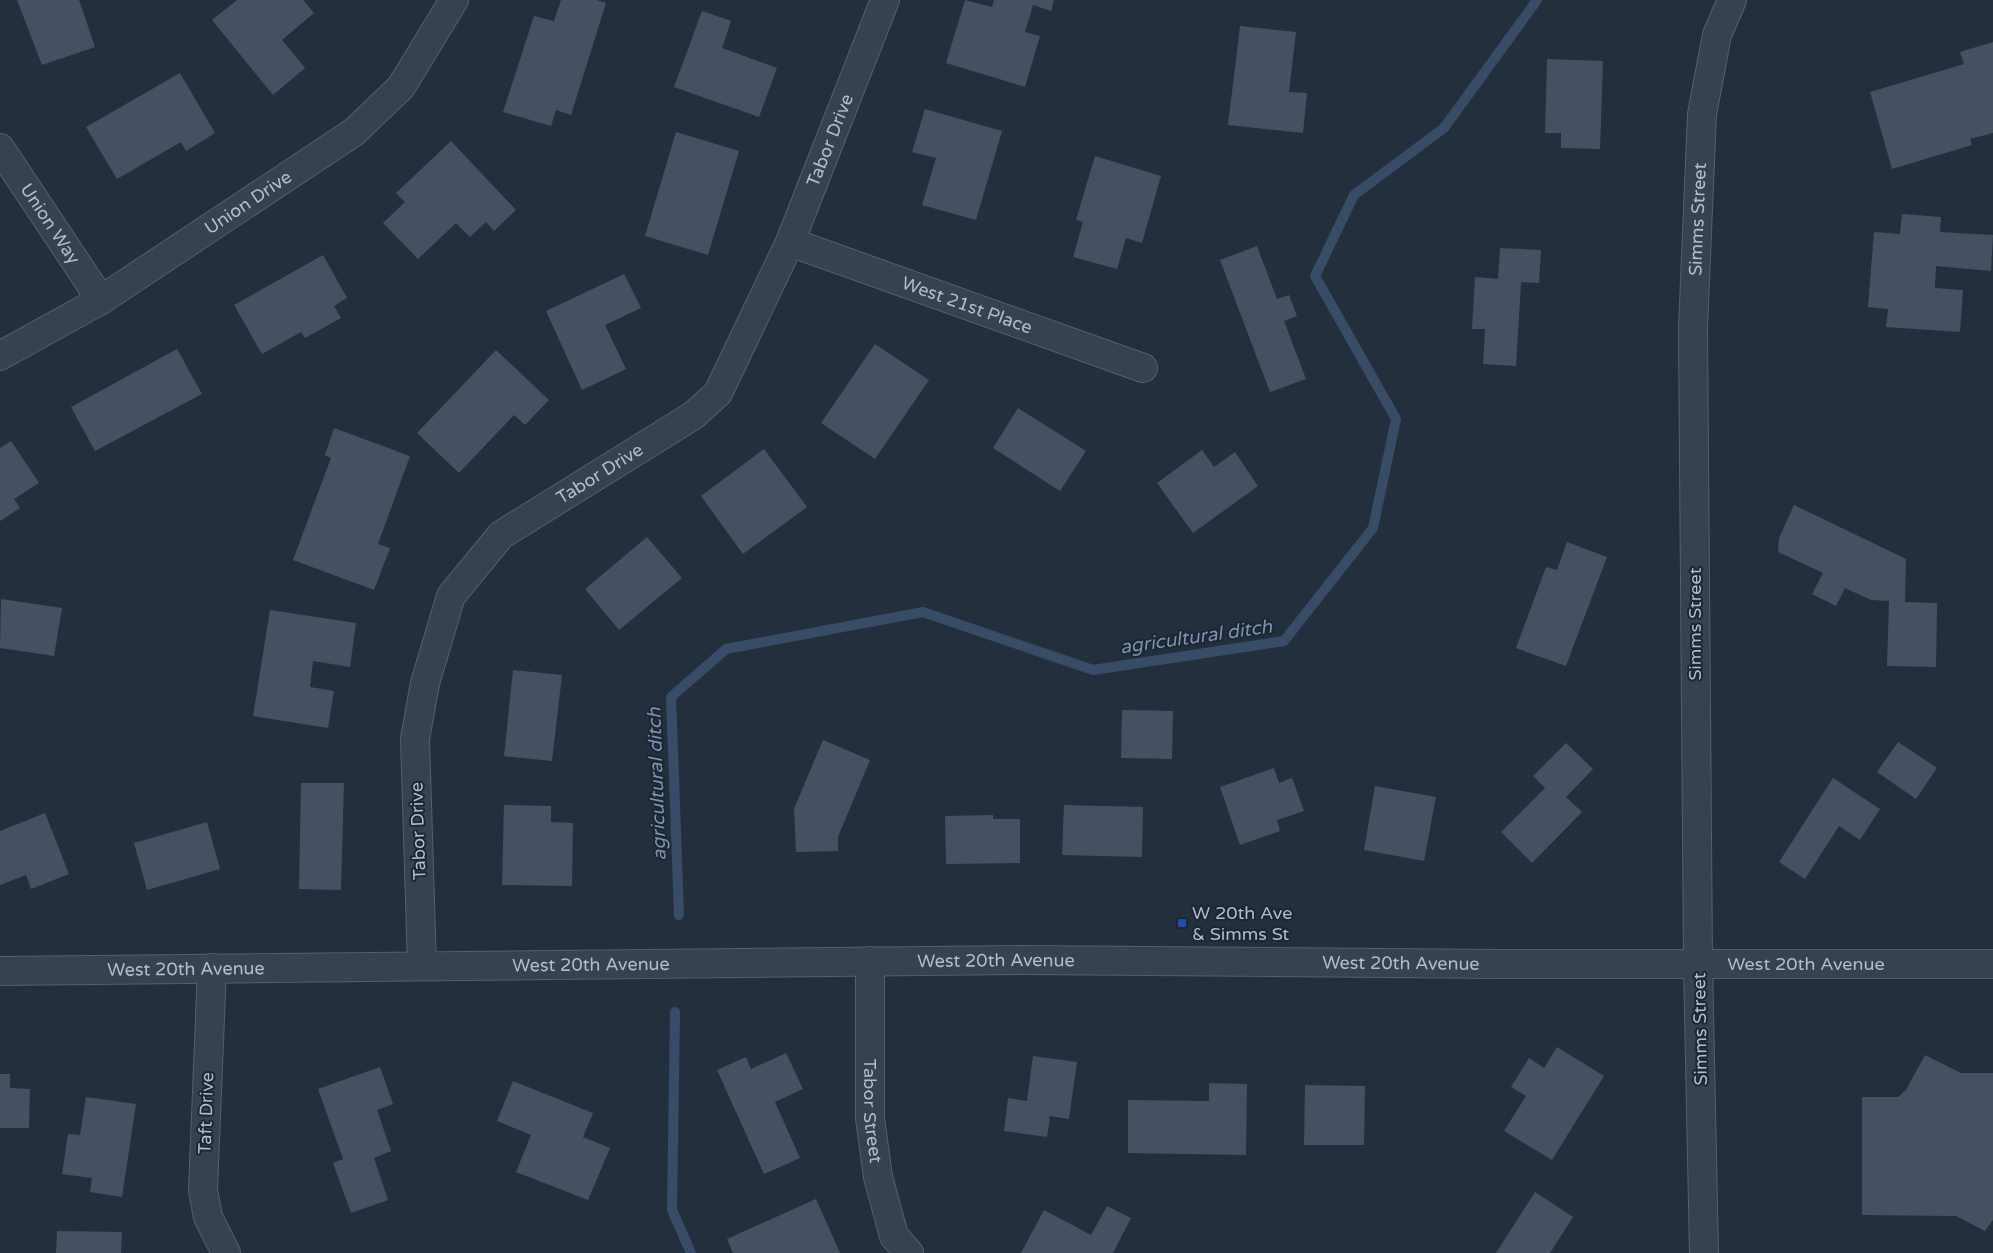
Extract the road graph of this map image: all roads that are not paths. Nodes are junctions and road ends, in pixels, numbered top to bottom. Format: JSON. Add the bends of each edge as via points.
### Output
{"nodes":[{"id":1,"x":454,"y":0,"type":"edge"},
{"id":2,"x":885,"y":0,"type":"edge"},
{"id":3,"x":1732,"y":0,"type":"edge"},
{"id":4,"x":0,"y":148,"type":"edge"},
{"id":5,"x":790,"y":242,"type":"junction"},
{"id":6,"x":101,"y":300,"type":"junction"},
{"id":7,"x":0,"y":356,"type":"edge"},
{"id":8,"x":1143,"y":368,"type":"dead end"},
{"id":9,"x":870,"y":961,"type":"junction"},
{"id":10,"x":1698,"y":964,"type":"junction"},
{"id":11,"x":1993,"y":964,"type":"edge"},
{"id":12,"x":422,"y":966,"type":"junction"},
{"id":13,"x":212,"y":968,"type":"junction"},
{"id":14,"x":0,"y":971,"type":"edge"},
{"id":15,"x":226,"y":1253,"type":"edge"},
{"id":16,"x":909,"y":1253,"type":"edge"},
{"id":17,"x":1704,"y":1253,"type":"edge"}],
"edges":[{"from":1,"to":6,"type":"street","name":"Union Drive","via":[[401,87],[354,132]]},
{"from":2,"to":5,"type":"street","name":"Tabor Drive"},
{"from":3,"to":10,"type":"street","name":"Simms Street","via":[[1717,35],[1702,114],[1693,328]]},
{"from":4,"to":6,"type":"street","name":"Union Way"},
{"from":5,"to":8,"type":"street","name":"West 21st Place"},
{"from":5,"to":12,"type":"street","name":"Tabor Drive","via":[[718,393],[694,415],[501,535],[451,596],[426,683],[415,739]]},
{"from":6,"to":7,"type":"street","name":"Union Drive"},
{"from":9,"to":10,"type":"street","name":"West 20th Avenue"},
{"from":9,"to":12,"type":"street","name":"West 20th Avenue"},
{"from":9,"to":16,"type":"street","name":"Tabor Street","via":[[870,1118],[878,1177],[894,1236]]},
{"from":10,"to":11,"type":"street","name":"West 20th Avenue"},
{"from":10,"to":17,"type":"street","name":"Simms Street"},
{"from":12,"to":13,"type":"street","name":"West 20th Avenue"},
{"from":13,"to":14,"type":"street","name":"West 20th Avenue"},
{"from":13,"to":15,"type":"street","name":"Taft Drive","via":[[203,1190],[208,1217]]}]}
